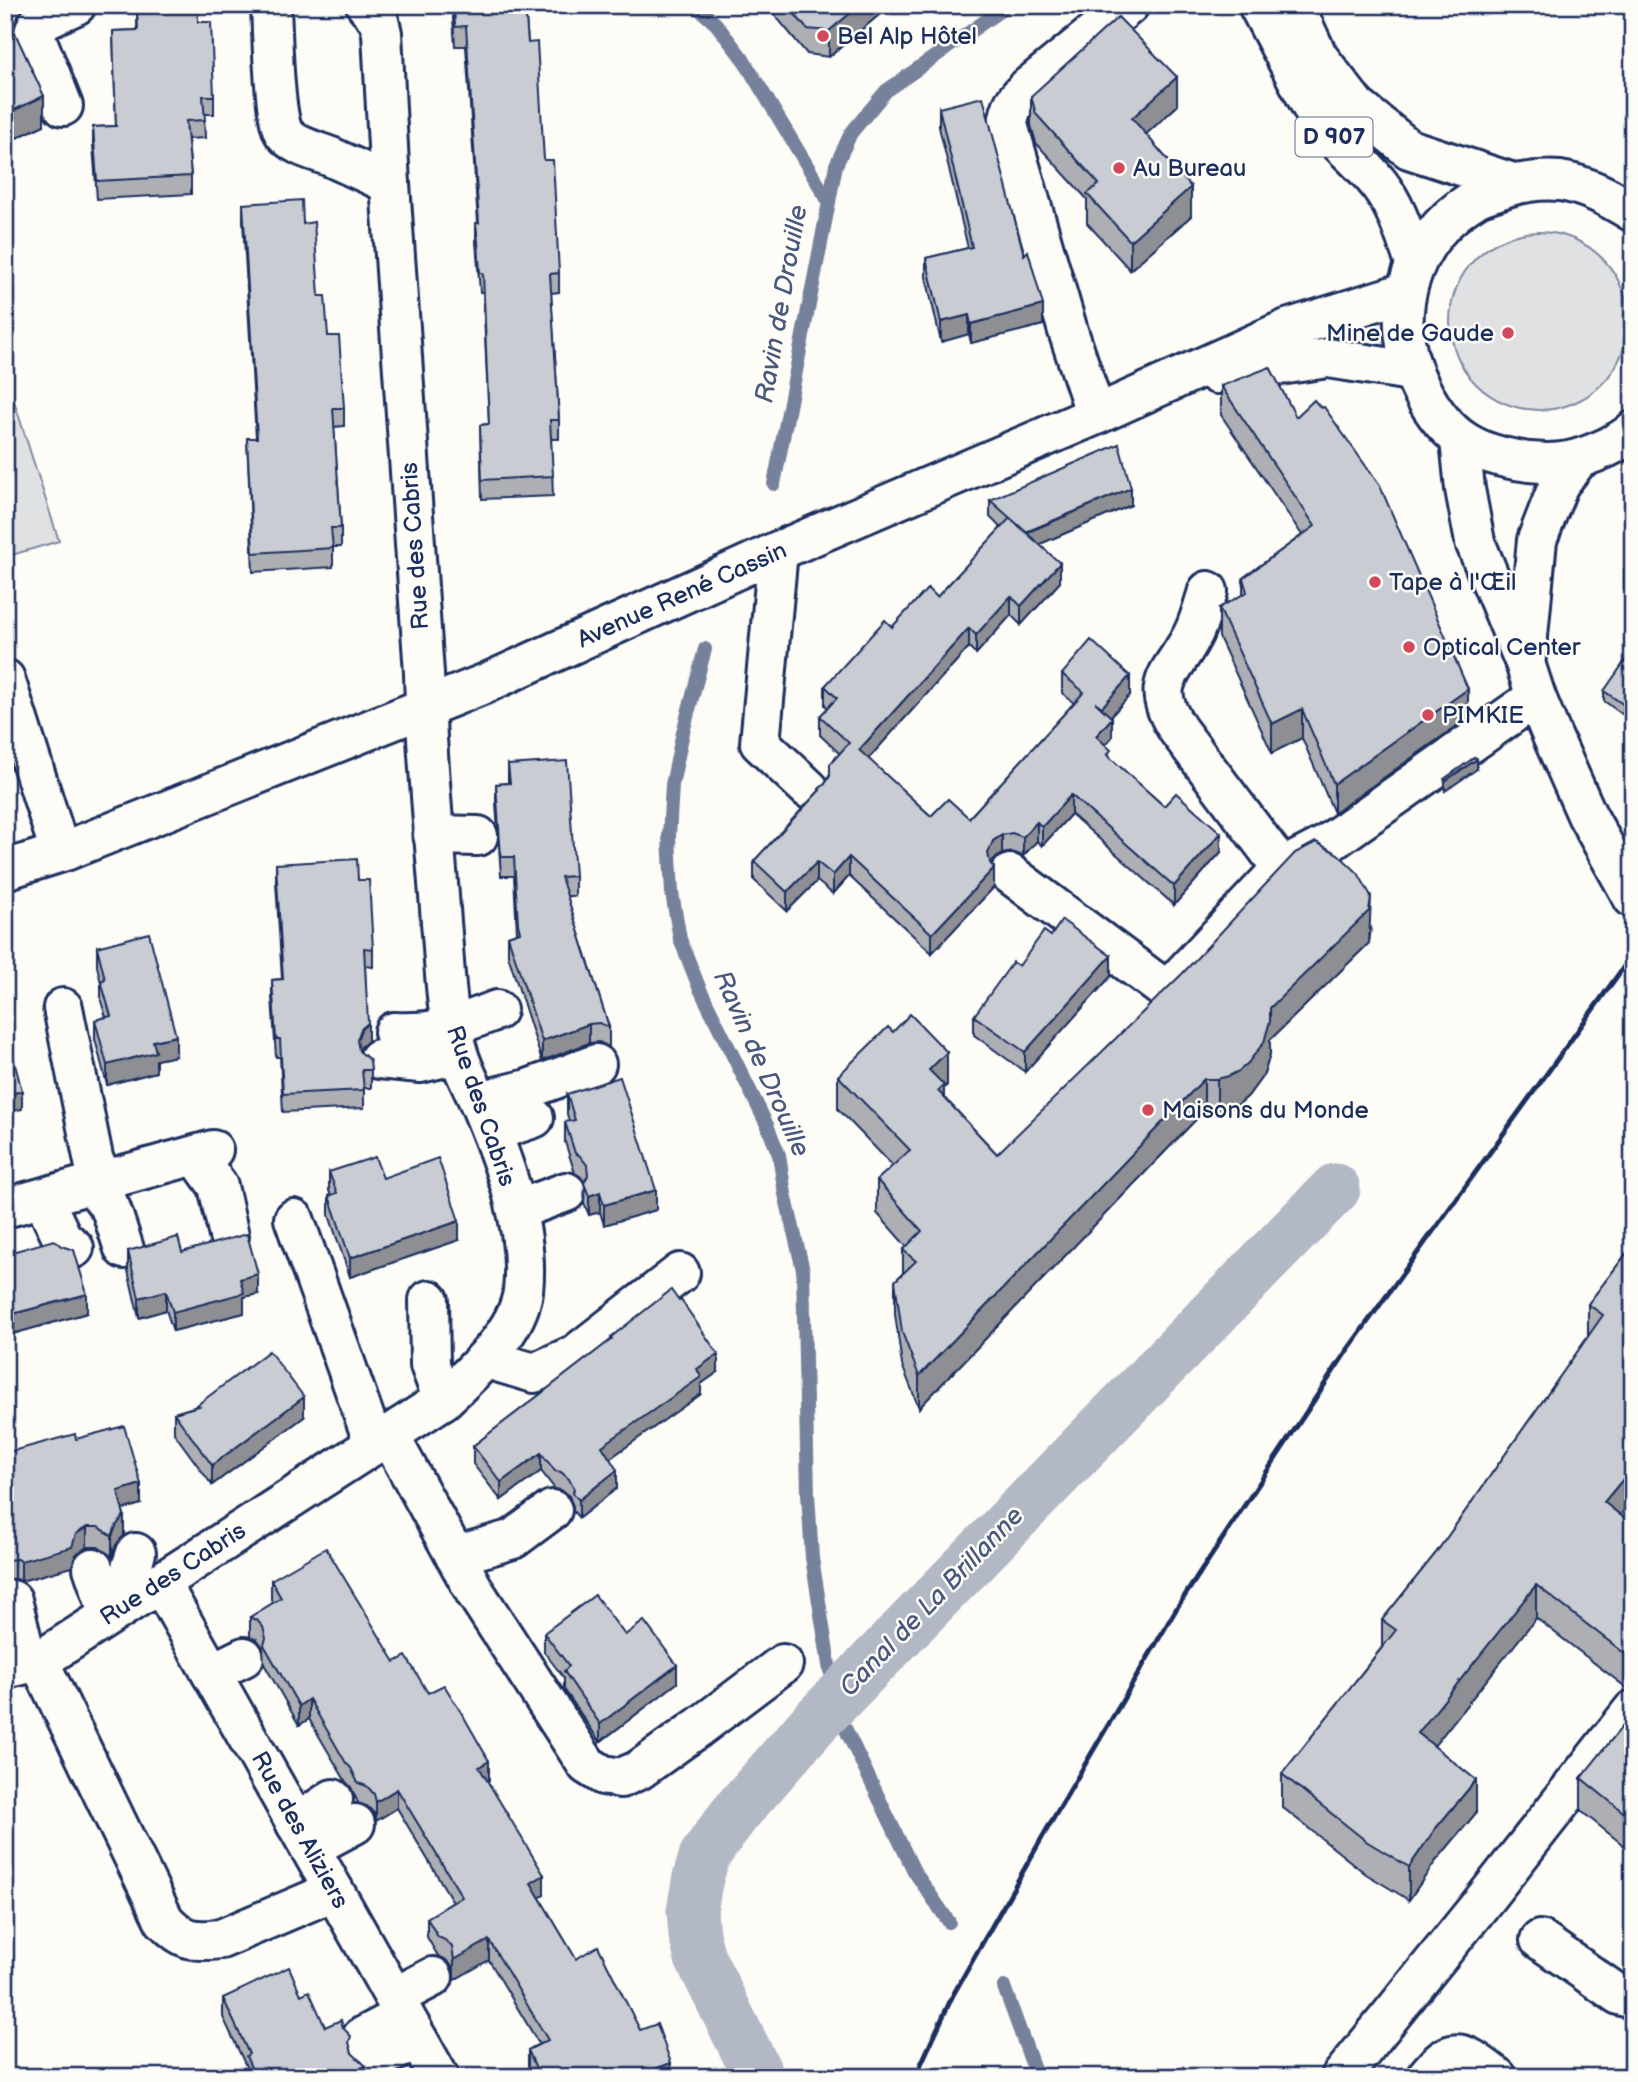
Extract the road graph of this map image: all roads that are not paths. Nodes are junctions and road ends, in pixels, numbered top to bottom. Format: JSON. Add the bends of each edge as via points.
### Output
{"nodes":[{"id":1,"x":76,"y":5,"type":"edge"},
{"id":2,"x":271,"y":5,"type":"edge"},
{"id":3,"x":366,"y":5,"type":"edge"},
{"id":4,"x":1129,"y":5,"type":"edge"},
{"id":5,"x":1258,"y":5,"type":"edge"},
{"id":6,"x":1294,"y":5,"type":"edge"},
{"id":7,"x":63,"y":106,"type":"dead end"},
{"id":8,"x":390,"y":184,"type":"junction"},
{"id":9,"x":1516,"y":184,"type":"junction"},
{"id":10,"x":1633,"y":212,"type":"edge"},
{"id":11,"x":1410,"y":277,"type":"junction"},
{"id":12,"x":1412,"y":372,"type":"junction"},
{"id":13,"x":1170,"y":380,"type":"junction"},
{"id":14,"x":1096,"y":415,"type":"junction"},
{"id":15,"x":1633,"y":431,"type":"edge"},
{"id":16,"x":1460,"y":440,"type":"junction"},
{"id":17,"x":1578,"y":460,"type":"junction"},
{"id":18,"x":778,"y":551,"type":"junction"},
{"id":19,"x":1208,"y":591,"type":"dead end"},
{"id":20,"x":5,"y":679,"type":"edge"},
{"id":21,"x":1531,"y":680,"type":"junction"},
{"id":22,"x":425,"y":709,"type":"junction"},
{"id":23,"x":13,"y":730,"type":"edge"},
{"id":24,"x":809,"y":789,"type":"dead end"},
{"id":25,"x":190,"y":802,"type":"junction"},
{"id":26,"x":55,"y":836,"type":"junction"},
{"id":27,"x":479,"y":848,"type":"dead end"},
{"id":28,"x":5,"y":849,"type":"edge"},
{"id":29,"x":435,"y":850,"type":"junction"},
{"id":30,"x":1282,"y":868,"type":"junction"},
{"id":31,"x":5,"y":870,"type":"edge"},
{"id":32,"x":1010,"y":874,"type":"dead end"},
{"id":33,"x":1633,"y":898,"type":"edge"},
{"id":34,"x":63,"y":1008,"type":"dead end"},
{"id":35,"x":497,"y":1010,"type":"dead end"},
{"id":36,"x":455,"y":1041,"type":"junction"},
{"id":37,"x":387,"y":1045,"type":"dead end"},
{"id":38,"x":596,"y":1064,"type":"dead end"},
{"id":39,"x":485,"y":1116,"type":"junction"},
{"id":40,"x":534,"y":1118,"type":"dead end"},
{"id":41,"x":100,"y":1182,"type":"junction"},
{"id":42,"x":566,"y":1192,"type":"dead end"},
{"id":43,"x":43,"y":1198,"type":"junction"},
{"id":44,"x":5,"y":1208,"type":"edge"},
{"id":45,"x":517,"y":1210,"type":"junction"},
{"id":46,"x":294,"y":1219,"type":"dead end"},
{"id":47,"x":229,"y":1236,"type":"edge"},
{"id":48,"x":74,"y":1248,"type":"edge"},
{"id":49,"x":124,"y":1249,"type":"dead end"},
{"id":50,"x":680,"y":1273,"type":"dead end"},
{"id":51,"x":429,"y":1300,"type":"dead end"},
{"id":52,"x":487,"y":1359,"type":"junction"},
{"id":53,"x":443,"y":1400,"type":"junction"},
{"id":54,"x":382,"y":1440,"type":"junction"},
{"id":55,"x":552,"y":1510,"type":"dead end"},
{"id":56,"x":136,"y":1553,"type":"dead end"},
{"id":57,"x":455,"y":1556,"type":"junction"},
{"id":58,"x":93,"y":1568,"type":"dead end"},
{"id":59,"x":152,"y":1588,"type":"junction"},
{"id":60,"x":12,"y":1600,"type":"dead end"},
{"id":61,"x":109,"y":1615,"type":"junction"},
{"id":62,"x":783,"y":1664,"type":"dead end"},
{"id":63,"x":24,"y":1665,"type":"edge"},
{"id":64,"x":1633,"y":1710,"type":"edge"},
{"id":65,"x":344,"y":1811,"type":"dead end"},
{"id":66,"x":303,"y":1836,"type":"junction"},
{"id":67,"x":334,"y":1891,"type":"junction"},
{"id":68,"x":1540,"y":1940,"type":"dead end"},
{"id":69,"x":424,"y":1966,"type":"dead end"},
{"id":70,"x":1633,"y":1999,"type":"edge"},
{"id":71,"x":399,"y":2006,"type":"junction"},
{"id":72,"x":367,"y":2049,"type":"dead end"},
{"id":73,"x":439,"y":2077,"type":"edge"},
{"id":74,"x":1341,"y":2077,"type":"edge"},
{"id":75,"x":1426,"y":2077,"type":"edge"},
{"id":76,"x":1497,"y":2077,"type":"edge"}],
"edges":[{"from":1,"to":7,"type":"main road","via":[[41,21],[34,33]]},
{"from":2,"to":8,"type":"main road","via":[[277,108],[285,135]]},
{"from":3,"to":8,"type":"main road","name":"Rue des Cabris","via":[[382,33]]},
{"from":4,"to":14,"type":"main road","via":[[1028,87],[1014,100],[1009,115],[1060,305]]},
{"from":5,"to":11,"type":"main road","number":"D 907","via":[[1324,128],[1379,184],[1398,215]]},
{"from":6,"to":9,"type":"main road","number":"D 907","via":[[1318,57],[1356,106],[1409,149]]},
{"from":8,"to":22,"type":"main road","name":"Rue des Cabris"},
{"from":9,"to":10,"type":"main road","via":[[1560,181],[1602,193]]},
{"from":9,"to":11,"type":"main road","via":[[1475,199],[1440,226]]},
{"from":11,"to":12,"type":"main road","via":[[1403,332]]},
{"from":11,"to":13,"type":"main road","name":"Avenue René Cassin"},
{"from":12,"to":13,"type":"main road","name":"Avenue René Cassin","via":[[1328,358]]},
{"from":12,"to":16,"type":"main road","via":[[1442,424]]},
{"from":13,"to":14,"type":"main road","name":"Avenue René Cassin"},
{"from":14,"to":18,"type":"main road","name":"Avenue René Cassin"},
{"from":15,"to":17,"type":"main road"},
{"from":16,"to":17,"type":"main road","via":[[1511,459]]},
{"from":16,"to":21,"type":"main road","via":[[1475,542]]},
{"from":17,"to":21,"type":"main road","via":[[1559,484],[1537,540]]},
{"from":18,"to":22,"type":"main road","name":"Avenue René Cassin"},
{"from":18,"to":24,"type":"main road","via":[[760,743]]},
{"from":19,"to":30,"type":"main road","via":[[1194,633],[1164,682],[1163,697],[1178,730]]},
{"from":20,"to":23,"type":"main road"},
{"from":21,"to":30,"type":"main road","via":[[1326,845]]},
{"from":21,"to":33,"type":"main road","via":[[1587,815]]},
{"from":22,"to":25,"type":"main road","name":"Avenue René Cassin"},
{"from":22,"to":29,"type":"main road","name":"Rue des Cabris"},
{"from":23,"to":26,"type":"main road"},
{"from":25,"to":26,"type":"main road","name":"Avenue René Cassin"},
{"from":25,"to":31,"type":"main road","name":"Avenue René Cassin"},
{"from":26,"to":28,"type":"main road","name":"Avenue René Cassin"},
{"from":27,"to":29,"type":"main road"},
{"from":29,"to":36,"type":"main road","name":"Rue des Cabris","via":[[456,924],[447,988]]},
{"from":30,"to":32,"type":"main road","via":[[1157,1001]]},
{"from":34,"to":41,"type":"main road"},
{"from":35,"to":36,"type":"main road"},
{"from":36,"to":37,"type":"main road","via":[[417,1033]]},
{"from":36,"to":39,"type":"main road","name":"Rue des Cabris"},
{"from":38,"to":39,"type":"main road","via":[[528,1089]]},
{"from":39,"to":40,"type":"main road"},
{"from":39,"to":45,"type":"main road","name":"Rue des Cabris"},
{"from":41,"to":43,"type":"main road"},
{"from":41,"to":47,"type":"main road","via":[[204,1152],[218,1186]]},
{"from":41,"to":49,"type":"main road"},
{"from":42,"to":45,"type":"main road"},
{"from":43,"to":44,"type":"main road"},
{"from":43,"to":48,"type":"main road","via":[[62,1238]]},
{"from":45,"to":52,"type":"main road","name":"Rue des Cabris","via":[[523,1240],[523,1294]]},
{"from":46,"to":54,"type":"main road"},
{"from":50,"to":52,"type":"main road","via":[[576,1354],[534,1373]]},
{"from":51,"to":53,"type":"main road","via":[[430,1364]]},
{"from":52,"to":53,"type":"main road","name":"Rue des Cabris"},
{"from":53,"to":54,"type":"main road","name":"Rue des Cabris"},
{"from":54,"to":57,"type":"main road"},
{"from":54,"to":59,"type":"main road","name":"Rue des Cabris"},
{"from":55,"to":57,"type":"main road","via":[[513,1539]]},
{"from":56,"to":59,"type":"main road","name":"Rue des Aliziers","via":[[131,1568]]},
{"from":57,"to":62,"type":"main road","via":[[587,1765],[603,1775],[621,1778],[639,1770]]},
{"from":58,"to":61,"type":"main road"},
{"from":59,"to":61,"type":"main road","name":"Rue des Cabris"},
{"from":59,"to":66,"type":"main road","name":"Rue des Aliziers","via":[[234,1677]]},
{"from":60,"to":63,"type":"main road"},
{"from":61,"to":63,"type":"main road","name":"Rue des Cabris"},
{"from":63,"to":67,"type":"main road","via":[[164,1920],[183,1938],[221,1939]]},
{"from":64,"to":74,"type":"main road"},
{"from":65,"to":66,"type":"main road"},
{"from":66,"to":67,"type":"main road","name":"Rue des Aliziers"},
{"from":67,"to":71,"type":"main road","name":"Rue des Aliziers"},
{"from":68,"to":70,"type":"main road","via":[[1619,1995]]},
{"from":69,"to":71,"type":"main road"},
{"from":71,"to":72,"type":"main road"},
{"from":71,"to":73,"type":"main road","name":"Rue des Aliziers"},
{"from":75,"to":76,"type":"main road","via":[[1437,2062],[1452,2053],[1472,2059]]}]}
